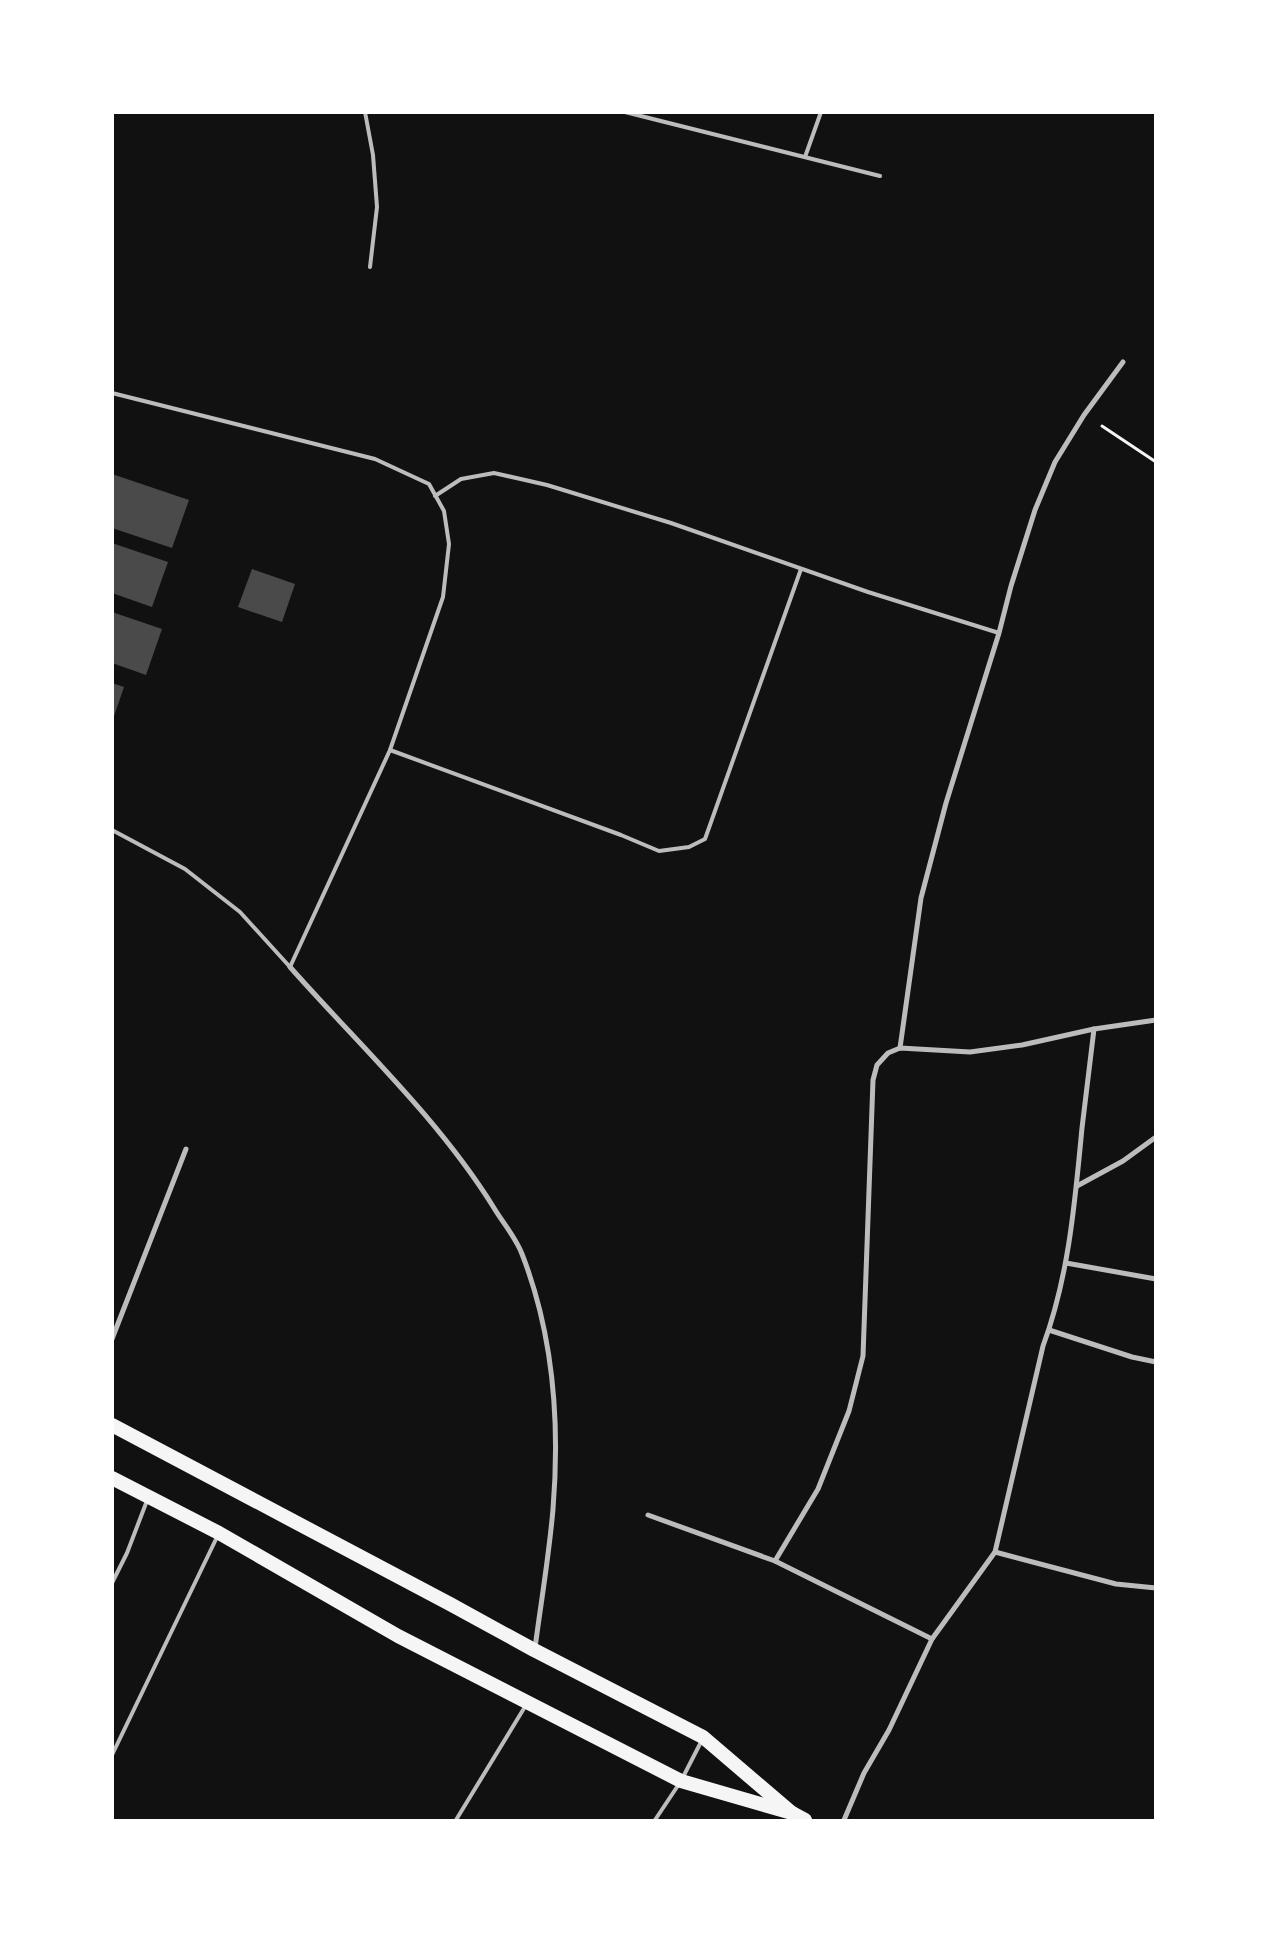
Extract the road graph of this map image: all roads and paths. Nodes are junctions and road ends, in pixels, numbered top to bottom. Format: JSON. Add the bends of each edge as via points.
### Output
{"nodes":[{"id":1,"x":365,"y":112,"type":"edge"},
{"id":2,"x":625,"y":112,"type":"edge"},
{"id":3,"x":821,"y":112,"type":"edge"},
{"id":4,"x":805,"y":157,"type":"junction"},
{"id":5,"x":880,"y":176,"type":"dead end"},
{"id":6,"x":370,"y":267,"type":"dead end"},
{"id":7,"x":1123,"y":362,"type":"dead end"},
{"id":8,"x":112,"y":393,"type":"edge"},
{"id":9,"x":1084,"y":414,"type":"junction"},
{"id":10,"x":1156,"y":462,"type":"edge"},
{"id":11,"x":435,"y":496,"type":"junction"},
{"id":12,"x":801,"y":569,"type":"junction"},
{"id":13,"x":999,"y":633,"type":"junction"},
{"id":14,"x":390,"y":750,"type":"junction"},
{"id":15,"x":112,"y":830,"type":"edge"},
{"id":16,"x":290,"y":966,"type":"junction"},
{"id":17,"x":1156,"y":1020,"type":"edge"},
{"id":18,"x":1094,"y":1029,"type":"junction"},
{"id":19,"x":900,"y":1048,"type":"junction"},
{"id":20,"x":1156,"y":1137,"type":"edge"},
{"id":21,"x":186,"y":1149,"type":"dead end"},
{"id":22,"x":1077,"y":1186,"type":"junction"},
{"id":23,"x":1066,"y":1263,"type":"junction"},
{"id":24,"x":1156,"y":1279,"type":"edge"},
{"id":25,"x":1049,"y":1330,"type":"junction"},
{"id":26,"x":112,"y":1339,"type":"edge"},
{"id":27,"x":1156,"y":1362,"type":"edge"},
{"id":28,"x":112,"y":1425,"type":"edge"},
{"id":29,"x":112,"y":1478,"type":"edge"},
{"id":30,"x":148,"y":1496,"type":"junction"},
{"id":31,"x":648,"y":1516,"type":"dead end"},
{"id":32,"x":219,"y":1533,"type":"junction"},
{"id":33,"x":995,"y":1552,"type":"junction"},
{"id":34,"x":775,"y":1561,"type":"junction"},
{"id":35,"x":112,"y":1583,"type":"edge"},
{"id":36,"x":1156,"y":1588,"type":"edge"},
{"id":37,"x":932,"y":1639,"type":"junction"},
{"id":38,"x":534,"y":1650,"type":"junction"},
{"id":39,"x":527,"y":1703,"type":"junction"},
{"id":40,"x":703,"y":1737,"type":"junction"},
{"id":41,"x":112,"y":1754,"type":"edge"},
{"id":42,"x":681,"y":1781,"type":"junction"},
{"id":43,"x":792,"y":1813,"type":"junction"},
{"id":44,"x":456,"y":1820,"type":"edge"},
{"id":45,"x":655,"y":1820,"type":"edge"},
{"id":46,"x":806,"y":1820,"type":"edge"},
{"id":47,"x":844,"y":1820,"type":"edge"}],
"edges":[{"from":1,"to":6,"type":"lane","via":[[377,208]]},
{"from":2,"to":4,"type":"lane"},
{"from":3,"to":4,"type":"lane"},
{"from":4,"to":5,"type":"lane"},
{"from":7,"to":9,"type":"street"},
{"from":8,"to":11,"type":"lane","via":[[375,459],[429,484]]},
{"from":9,"to":10,"type":"path"},
{"from":9,"to":13,"type":"street","via":[[1055,462],[1035,510]]},
{"from":11,"to":12,"type":"lane","via":[[461,479],[494,473],[547,485],[671,523]]},
{"from":11,"to":14,"type":"lane","via":[[444,511],[449,544],[443,597]]},
{"from":12,"to":13,"type":"lane"},
{"from":12,"to":14,"type":"lane","via":[[705,839],[689,847],[659,851]]},
{"from":13,"to":19,"type":"street","via":[[946,803],[922,898]]},
{"from":14,"to":16,"type":"lane"},
{"from":15,"to":16,"type":"lane","via":[[186,869],[240,912]]},
{"from":16,"to":38,"type":"street","via":[[421,1110],[473,1174],[522,1253],[541,1317],[553,1380],[556,1436],[553,1510]]},
{"from":17,"to":18,"type":"street"},
{"from":18,"to":19,"type":"street","via":[[1022,1045],[970,1052]]},
{"from":18,"to":22,"type":"street"},
{"from":19,"to":34,"type":"street","via":[[888,1053],[877,1065],[873,1080],[863,1356],[850,1410],[818,1490]]},
{"from":20,"to":22,"type":"street","via":[[1123,1161]]},
{"from":21,"to":26,"type":"street"},
{"from":22,"to":23,"type":"street"},
{"from":23,"to":24,"type":"street"},
{"from":23,"to":25,"type":"street"},
{"from":25,"to":27,"type":"street"},
{"from":25,"to":33,"type":"street"},
{"from":28,"to":38,"type":"highway"},
{"from":29,"to":30,"type":"highway"},
{"from":30,"to":32,"type":"highway"},
{"from":30,"to":35,"type":"lane","via":[[128,1553]]},
{"from":31,"to":34,"type":"street"},
{"from":32,"to":39,"type":"highway","via":[[398,1636]]},
{"from":32,"to":41,"type":"lane"},
{"from":33,"to":36,"type":"street","via":[[1116,1584]]},
{"from":33,"to":37,"type":"street"},
{"from":34,"to":37,"type":"street"},
{"from":37,"to":47,"type":"street"},
{"from":38,"to":40,"type":"highway"},
{"from":39,"to":42,"type":"highway"},
{"from":39,"to":44,"type":"lane"},
{"from":40,"to":42,"type":"lane"},
{"from":40,"to":43,"type":"highway"},
{"from":42,"to":43,"type":"highway"},
{"from":42,"to":45,"type":"lane"},
{"from":43,"to":46,"type":"highway"}]}
